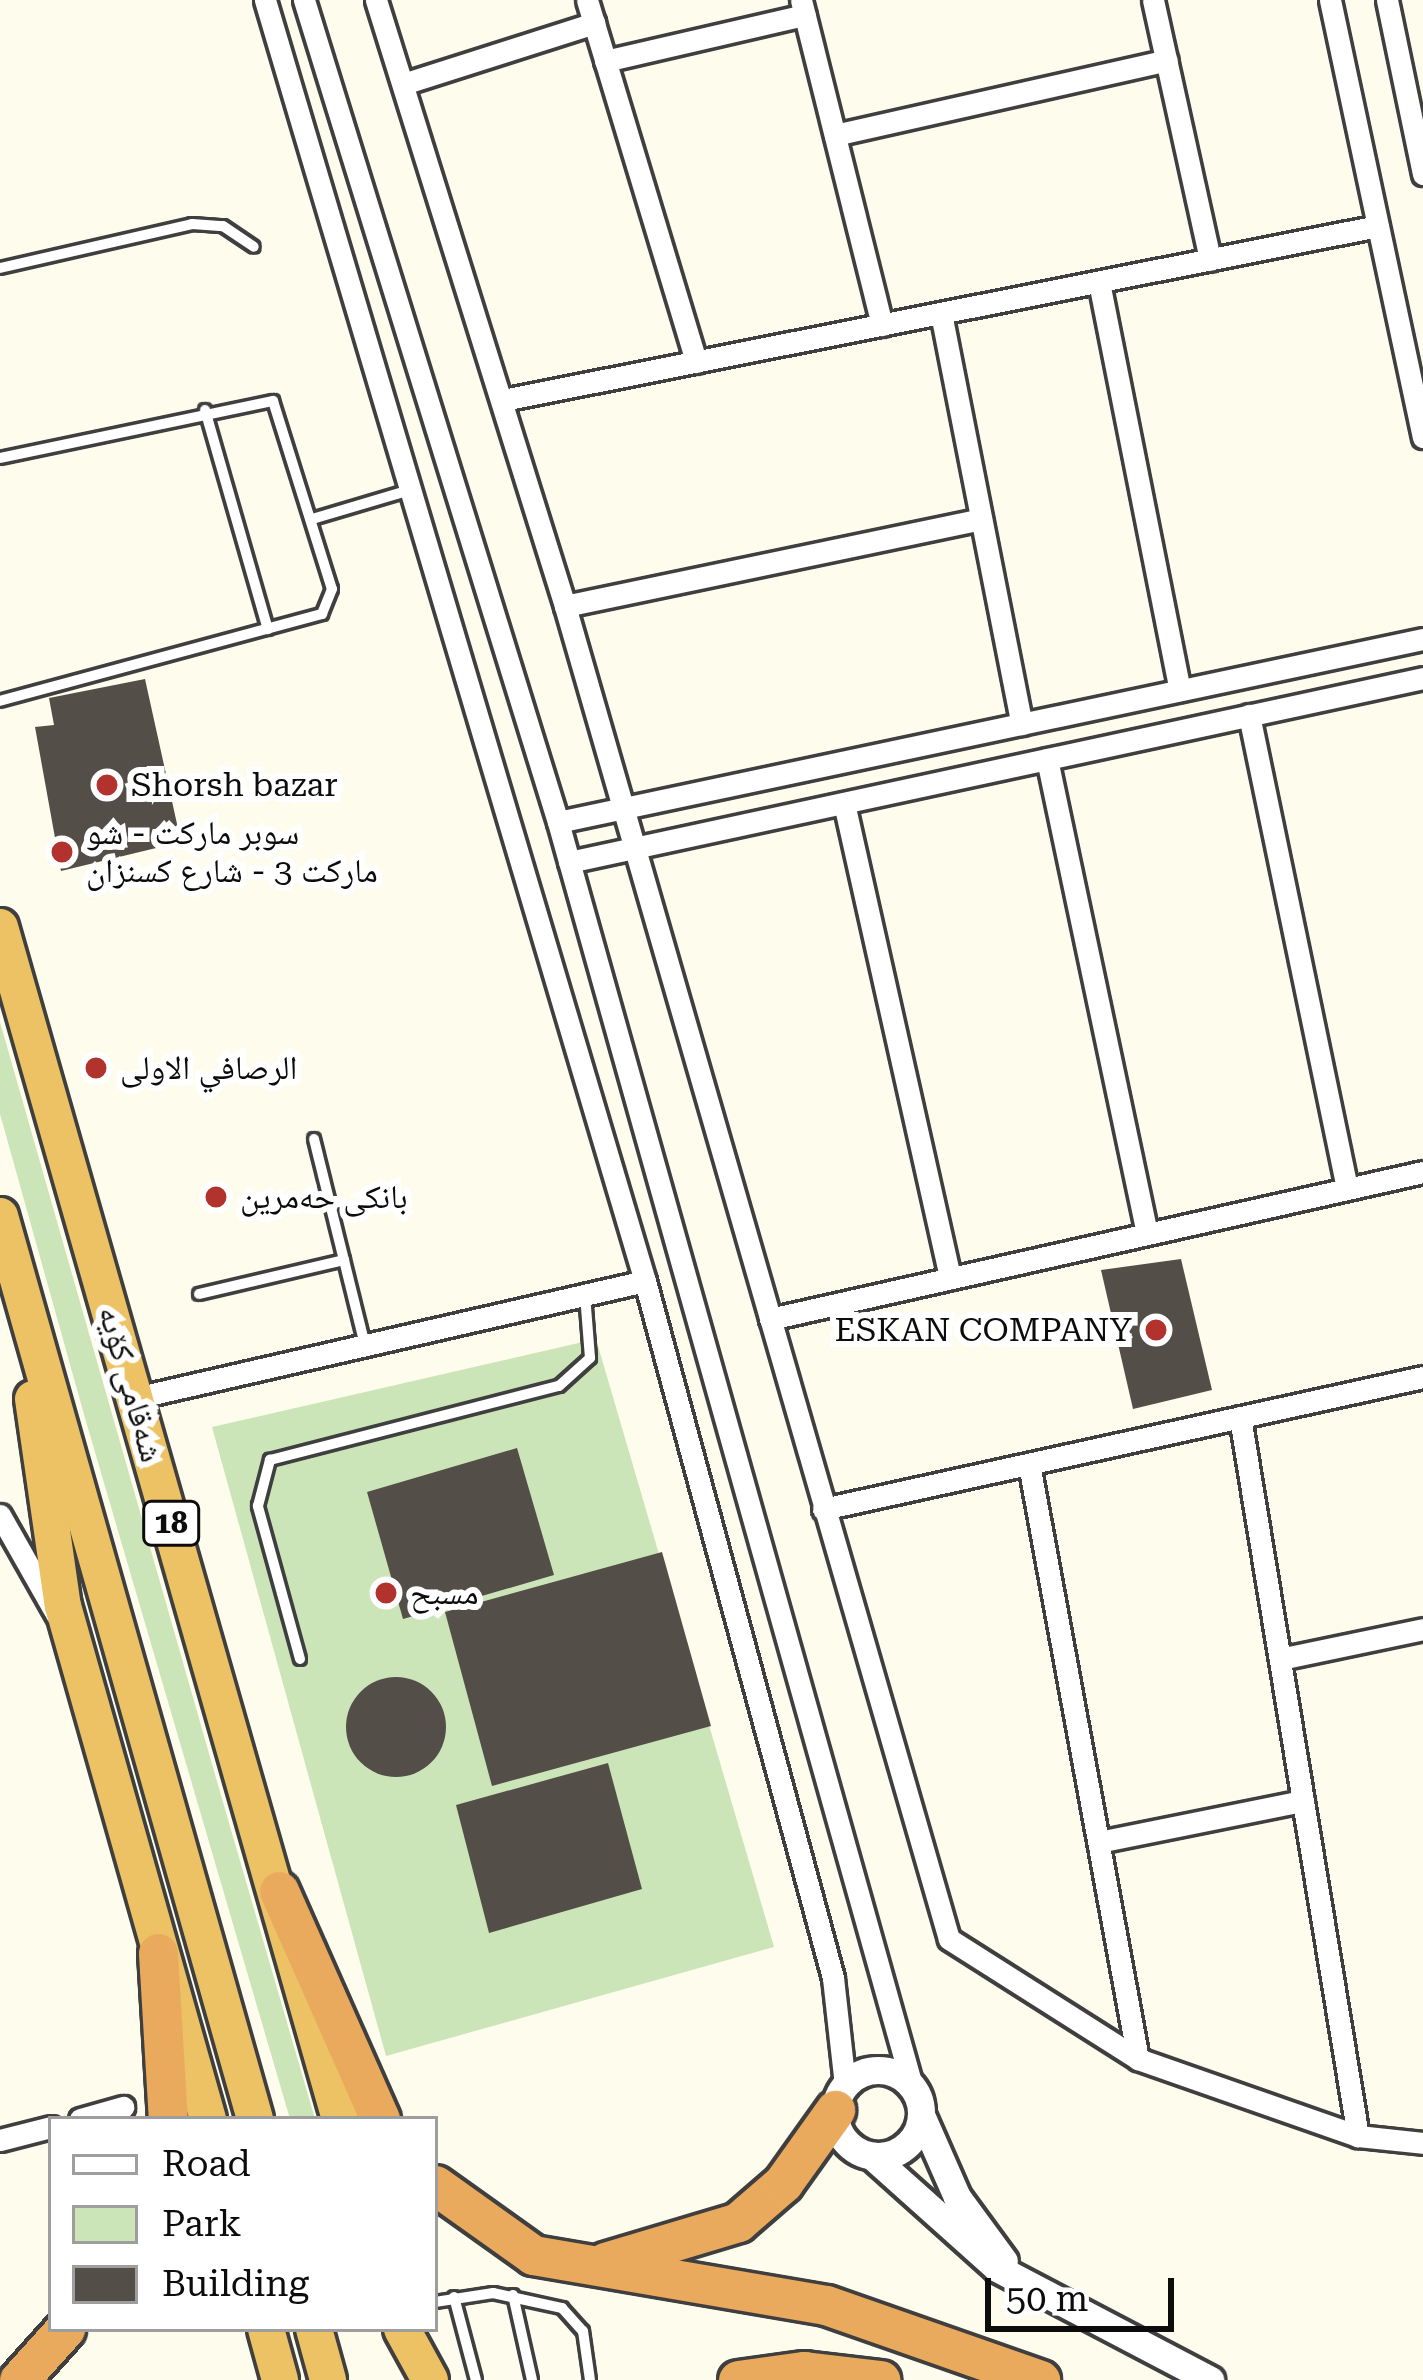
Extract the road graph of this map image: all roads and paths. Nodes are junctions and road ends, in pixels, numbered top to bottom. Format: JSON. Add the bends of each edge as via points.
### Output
{"nodes":[{"id":1,"x":265,"y":0,"type":"edge"},
{"id":2,"x":304,"y":0,"type":"edge"},
{"id":3,"x":376,"y":0,"type":"edge"},
{"id":4,"x":587,"y":0,"type":"edge"},
{"id":5,"x":1154,"y":0,"type":"edge"},
{"id":6,"x":1330,"y":0,"type":"edge"},
{"id":7,"x":1387,"y":0,"type":"edge"},
{"id":8,"x":803,"y":7,"type":"edge"},
{"id":9,"x":594,"y":23,"type":"junction"},
{"id":10,"x":1166,"y":60,"type":"junction"},
{"id":11,"x":605,"y":61,"type":"junction"},
{"id":12,"x":403,"y":83,"type":"junction"},
{"id":13,"x":1415,"y":99,"type":"edge"},
{"id":14,"x":835,"y":135,"type":"junction"},
{"id":15,"x":1423,"y":174,"type":"edge"},
{"id":16,"x":1378,"y":226,"type":"junction"},
{"id":17,"x":254,"y":247,"type":"dead end"},
{"id":18,"x":1210,"y":260,"type":"junction"},
{"id":19,"x":0,"y":268,"type":"edge"},
{"id":20,"x":1099,"y":282,"type":"junction"},
{"id":21,"x":941,"y":313,"type":"junction"},
{"id":22,"x":882,"y":325,"type":"junction"},
{"id":23,"x":696,"y":362,"type":"junction"},
{"id":24,"x":503,"y":400,"type":"junction"},
{"id":25,"x":205,"y":410,"type":"junction"},
{"id":26,"x":1423,"y":437,"type":"edge"},
{"id":27,"x":0,"y":458,"type":"edge"},
{"id":28,"x":410,"y":490,"type":"junction"},
{"id":29,"x":312,"y":519,"type":"junction"},
{"id":30,"x":981,"y":519,"type":"junction"},
{"id":31,"x":565,"y":606,"type":"junction"},
{"id":32,"x":268,"y":629,"type":"junction"},
{"id":33,"x":1423,"y":639,"type":"edge"},
{"id":34,"x":1423,"y":678,"type":"edge"},
{"id":35,"x":1180,"y":690,"type":"junction"},
{"id":36,"x":0,"y":701,"type":"edge"},
{"id":37,"x":1249,"y":715,"type":"junction"},
{"id":38,"x":1022,"y":724,"type":"junction"},
{"id":39,"x":1047,"y":759,"type":"junction"},
{"id":40,"x":844,"y":802,"type":"junction"},
{"id":41,"x":624,"y":808,"type":"junction"},
{"id":42,"x":558,"y":821,"type":"junction"},
{"id":43,"x":635,"y":848,"type":"junction"},
{"id":44,"x":569,"y":862,"type":"junction"},
{"id":45,"x":0,"y":927,"type":"edge"},
{"id":46,"x":314,"y":1139,"type":"dead end"},
{"id":47,"x":1423,"y":1172,"type":"edge"},
{"id":48,"x":1347,"y":1187,"type":"junction"},
{"id":49,"x":0,"y":1216,"type":"edge"},
{"id":50,"x":1147,"y":1233,"type":"junction"},
{"id":51,"x":344,"y":1260,"type":"junction"},
{"id":52,"x":950,"y":1278,"type":"junction"},
{"id":53,"x":645,"y":1281,"type":"junction"},
{"id":54,"x":19,"y":1282,"type":"junction"},
{"id":55,"x":199,"y":1294,"type":"dead end"},
{"id":56,"x":585,"y":1295,"type":"junction"},
{"id":57,"x":770,"y":1319,"type":"junction"},
{"id":58,"x":365,"y":1345,"type":"junction"},
{"id":59,"x":1423,"y":1377,"type":"edge"},
{"id":60,"x":135,"y":1398,"type":"junction"},
{"id":61,"x":1240,"y":1417,"type":"junction"},
{"id":62,"x":1029,"y":1463,"type":"junction"},
{"id":63,"x":823,"y":1509,"type":"junction"},
{"id":64,"x":0,"y":1516,"type":"edge"},
{"id":65,"x":1423,"y":1629,"type":"edge"},
{"id":66,"x":72,"y":1641,"type":"junction"},
{"id":67,"x":300,"y":1659,"type":"dead end"},
{"id":68,"x":1280,"y":1659,"type":"junction"},
{"id":69,"x":1304,"y":1801,"type":"junction"},
{"id":70,"x":1099,"y":1842,"type":"junction"},
{"id":71,"x":279,"y":1891,"type":"junction"},
{"id":72,"x":158,"y":1953,"type":"junction"},
{"id":73,"x":1138,"y":2059,"type":"junction"},
{"id":74,"x":840,"y":2097,"type":"junction"},
{"id":75,"x":917,"y":2102,"type":"junction"},
{"id":76,"x":123,"y":2108,"type":"dead end"},
{"id":77,"x":92,"y":2116,"type":"edge"},
{"id":78,"x":168,"y":2116,"type":"edge"},
{"id":79,"x":207,"y":2116,"type":"edge"},
{"id":80,"x":254,"y":2116,"type":"edge"},
{"id":81,"x":339,"y":2116,"type":"edge"},
{"id":82,"x":379,"y":2116,"type":"edge"},
{"id":83,"x":48,"y":2128,"type":"edge"},
{"id":84,"x":1358,"y":2136,"type":"junction"},
{"id":85,"x":0,"y":2140,"type":"edge"},
{"id":86,"x":1423,"y":2143,"type":"edge"},
{"id":87,"x":873,"y":2157,"type":"junction"},
{"id":88,"x":438,"y":2187,"type":"edge"},
{"id":89,"x":572,"y":2268,"type":"junction"},
{"id":90,"x":1033,"y":2288,"type":"junction"},
{"id":91,"x":513,"y":2295,"type":"junction"},
{"id":92,"x":454,"y":2297,"type":"junction"},
{"id":93,"x":438,"y":2301,"type":"edge"},
{"id":94,"x":62,"y":2332,"type":"edge"},
{"id":95,"x":267,"y":2332,"type":"edge"},
{"id":96,"x":315,"y":2332,"type":"edge"},
{"id":97,"x":400,"y":2332,"type":"edge"},
{"id":98,"x":401,"y":2332,"type":"edge"},
{"id":99,"x":19,"y":2380,"type":"edge"},
{"id":100,"x":280,"y":2380,"type":"edge"},
{"id":101,"x":328,"y":2380,"type":"edge"},
{"id":102,"x":410,"y":2380,"type":"edge"},
{"id":103,"x":430,"y":2380,"type":"edge"},
{"id":104,"x":476,"y":2380,"type":"edge"},
{"id":105,"x":532,"y":2380,"type":"edge"},
{"id":106,"x":590,"y":2380,"type":"edge"},
{"id":107,"x":738,"y":2380,"type":"edge"},
{"id":108,"x":880,"y":2380,"type":"edge"},
{"id":109,"x":1040,"y":2380,"type":"edge"},
{"id":110,"x":1210,"y":2380,"type":"edge"}],
"edges":[{"from":1,"to":28,"type":"street"},
{"from":2,"to":42,"type":"street"},
{"from":3,"to":12,"type":"street"},
{"from":4,"to":9,"type":"street"},
{"from":5,"to":10,"type":"street"},
{"from":6,"to":16,"type":"street"},
{"from":7,"to":13,"type":"street"},
{"from":8,"to":11,"type":"street"},
{"from":8,"to":14,"type":"street"},
{"from":9,"to":11,"type":"street"},
{"from":9,"to":12,"type":"street"},
{"from":10,"to":14,"type":"street"},
{"from":10,"to":18,"type":"street"},
{"from":11,"to":23,"type":"street"},
{"from":12,"to":24,"type":"street"},
{"from":13,"to":15,"type":"street"},
{"from":14,"to":22,"type":"street"},
{"from":16,"to":18,"type":"street"},
{"from":16,"to":26,"type":"street"},
{"from":17,"to":19,"type":"lane","via":[[223,226],[192,224]]},
{"from":18,"to":20,"type":"street"},
{"from":20,"to":21,"type":"street"},
{"from":20,"to":35,"type":"street"},
{"from":21,"to":22,"type":"street"},
{"from":21,"to":30,"type":"street"},
{"from":22,"to":23,"type":"street"},
{"from":23,"to":24,"type":"street"},
{"from":24,"to":31,"type":"street"},
{"from":25,"to":27,"type":"lane"},
{"from":25,"to":29,"type":"lane","via":[[273,401]]},
{"from":25,"to":32,"type":"lane"},
{"from":28,"to":29,"type":"lane"},
{"from":28,"to":53,"type":"street"},
{"from":29,"to":32,"type":"lane","via":[[331,601],[322,614]]},
{"from":30,"to":31,"type":"street"},
{"from":30,"to":38,"type":"street"},
{"from":31,"to":41,"type":"street"},
{"from":32,"to":36,"type":"lane"},
{"from":33,"to":35,"type":"street"},
{"from":34,"to":37,"type":"street"},
{"from":35,"to":38,"type":"street"},
{"from":37,"to":39,"type":"street"},
{"from":37,"to":48,"type":"street"},
{"from":38,"to":41,"type":"street"},
{"from":39,"to":40,"type":"street"},
{"from":39,"to":50,"type":"street"},
{"from":40,"to":43,"type":"street"},
{"from":40,"to":52,"type":"street"},
{"from":41,"to":42,"type":"street"},
{"from":41,"to":43,"type":"street"},
{"from":42,"to":44,"type":"street"},
{"from":43,"to":44,"type":"street"},
{"from":43,"to":57,"type":"street"},
{"from":44,"to":75,"type":"street"},
{"from":45,"to":60,"type":"highway","name":"شەقامی کۆیە","number":"18"},
{"from":46,"to":51,"type":"lane"},
{"from":47,"to":48,"type":"street"},
{"from":48,"to":50,"type":"street"},
{"from":49,"to":54,"type":"highway","number":"18"},
{"from":50,"to":52,"type":"street"},
{"from":51,"to":55,"type":"lane"},
{"from":51,"to":58,"type":"lane"},
{"from":52,"to":57,"type":"street"},
{"from":53,"to":56,"type":"street"},
{"from":53,"to":74,"type":"street","via":[[829,1960]]},
{"from":54,"to":66,"type":"highway"},
{"from":54,"to":80,"type":"highway","number":"18"},
{"from":56,"to":58,"type":"street"},
{"from":56,"to":67,"type":"lane","via":[[590,1358],[559,1386],[270,1460],[258,1506]]},
{"from":57,"to":63,"type":"street"},
{"from":58,"to":60,"type":"street"},
{"from":59,"to":61,"type":"street"},
{"from":60,"to":71,"type":"highway","name":"شەقامی کۆیە","number":"18"},
{"from":61,"to":62,"type":"street"},
{"from":61,"to":68,"type":"street"},
{"from":62,"to":63,"type":"street"},
{"from":62,"to":70,"type":"street"},
{"from":63,"to":73,"type":"street","via":[[949,1939]]},
{"from":64,"to":66,"type":"street"},
{"from":65,"to":68,"type":"street"},
{"from":66,"to":72,"type":"highway"},
{"from":68,"to":69,"type":"street"},
{"from":69,"to":70,"type":"street"},
{"from":69,"to":84,"type":"street"},
{"from":70,"to":73,"type":"street"},
{"from":71,"to":81,"type":"highway","name":"شەقامی کۆیە","number":"18"},
{"from":71,"to":82,"type":"highway"},
{"from":72,"to":78,"type":"highway"},
{"from":72,"to":79,"type":"highway"},
{"from":73,"to":84,"type":"street"},
{"from":74,"to":75,"type":"street","via":[[886,2070]]},
{"from":74,"to":87,"type":"street","via":[[849,2146]]},
{"from":74,"to":89,"type":"highway","via":[[783,2183],[738,2222],[655,2254]]},
{"from":75,"to":87,"type":"street","via":[[900,2151]]},
{"from":75,"to":90,"type":"street","via":[[965,2210]]},
{"from":76,"to":77,"type":"street"},
{"from":83,"to":85,"type":"street"},
{"from":84,"to":86,"type":"street"},
{"from":87,"to":90,"type":"street","via":[[946,2231]]},
{"from":88,"to":89,"type":"highway","via":[[486,2227]]},
{"from":89,"to":109,"type":"highway","via":[[826,2305]]},
{"from":90,"to":110,"type":"street"},
{"from":91,"to":92,"type":"lane"},
{"from":91,"to":105,"type":"lane"},
{"from":91,"to":106,"type":"lane","via":[[575,2317]]},
{"from":92,"to":93,"type":"lane"},
{"from":92,"to":104,"type":"lane"},
{"from":94,"to":99,"type":"highway"},
{"from":95,"to":100,"type":"highway"},
{"from":96,"to":101,"type":"highway"},
{"from":97,"to":102,"type":"highway"},
{"from":98,"to":103,"type":"highway"},
{"from":107,"to":108,"type":"highway","via":[[804,2371]]}]}
